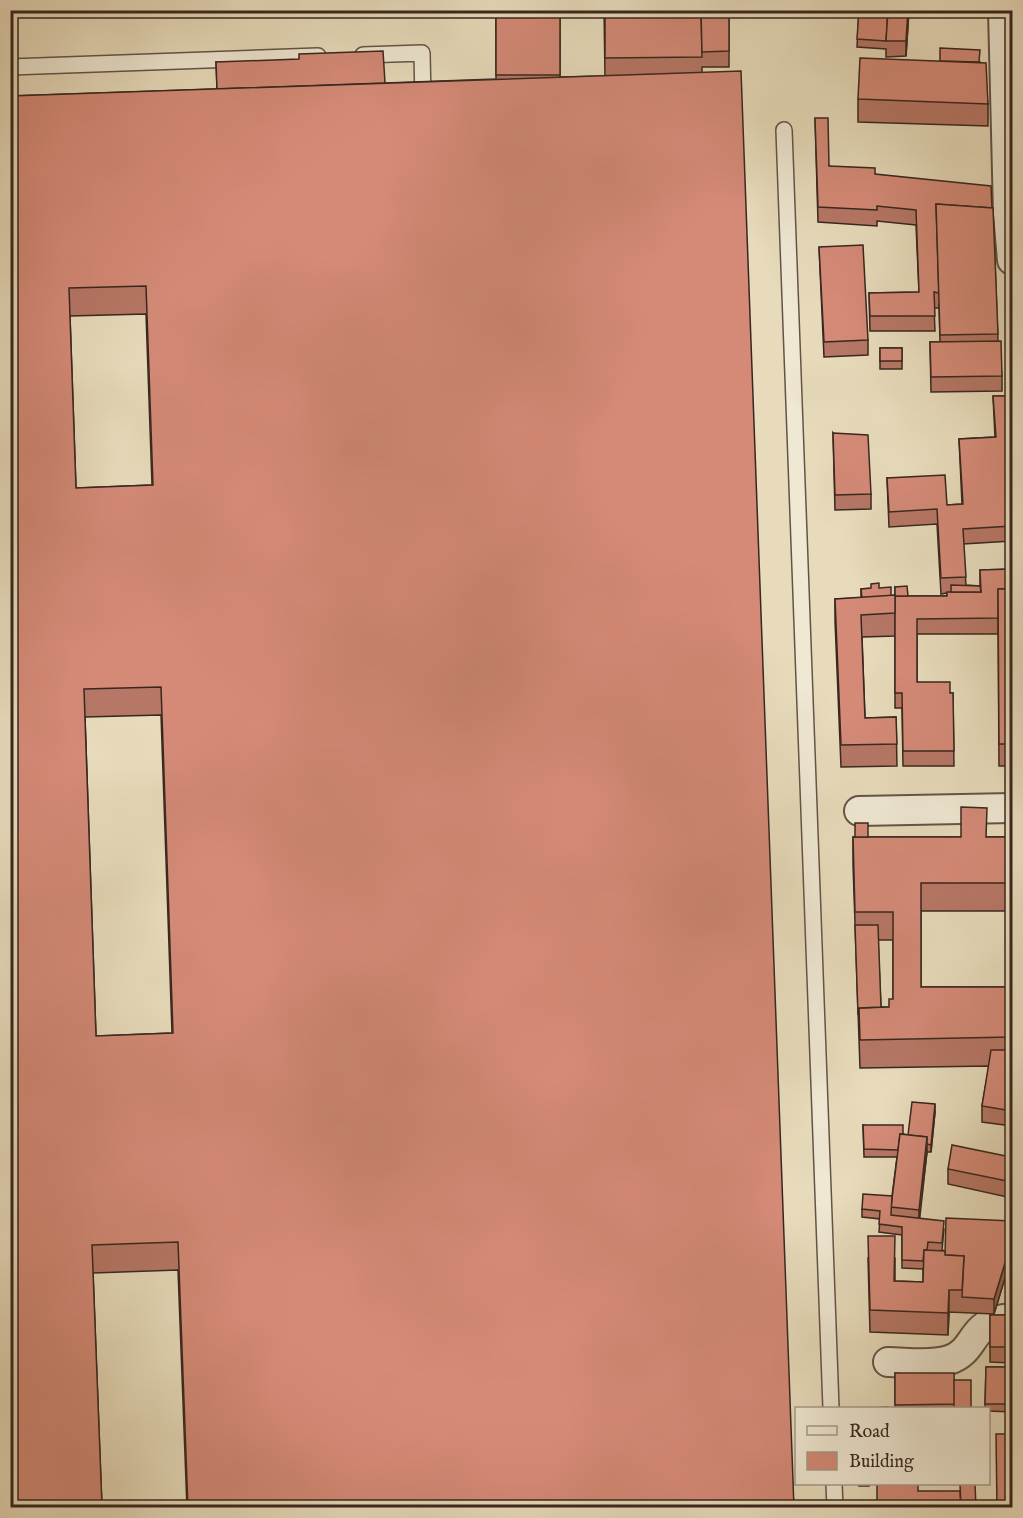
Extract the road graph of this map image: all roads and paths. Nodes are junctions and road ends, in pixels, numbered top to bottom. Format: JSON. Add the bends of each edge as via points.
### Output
{"nodes":[{"id":1,"x":1003,"y":10,"type":"edge"},
{"id":2,"x":351,"y":55,"type":"edge"},
{"id":3,"x":328,"y":56,"type":"edge"},
{"id":4,"x":10,"y":67,"type":"edge"},
{"id":5,"x":423,"y":102,"type":"edge"},
{"id":6,"x":784,"y":130,"type":"dead end"},
{"id":7,"x":1012,"y":260,"type":"edge"},
{"id":8,"x":1012,"y":808,"type":"edge"},
{"id":9,"x":859,"y":811,"type":"dead end"},
{"id":10,"x":1012,"y":1318,"type":"edge"},
{"id":11,"x":888,"y":1362,"type":"dead end"},
{"id":12,"x":831,"y":1407,"type":"edge"},
{"id":13,"x":834,"y":1485,"type":"edge"},
{"id":14,"x":835,"y":1508,"type":"edge"}],
"edges":[{"from":1,"to":7,"type":"street"},
{"from":2,"to":5,"type":"lane","via":[[422,53]]},
{"from":3,"to":4,"type":"lane"},
{"from":6,"to":12,"type":"lane"},
{"from":8,"to":9,"type":"street"},
{"from":10,"to":11,"type":"street","via":[[986,1324],[962,1352],[948,1361]]},
{"from":13,"to":14,"type":"lane"}]}
